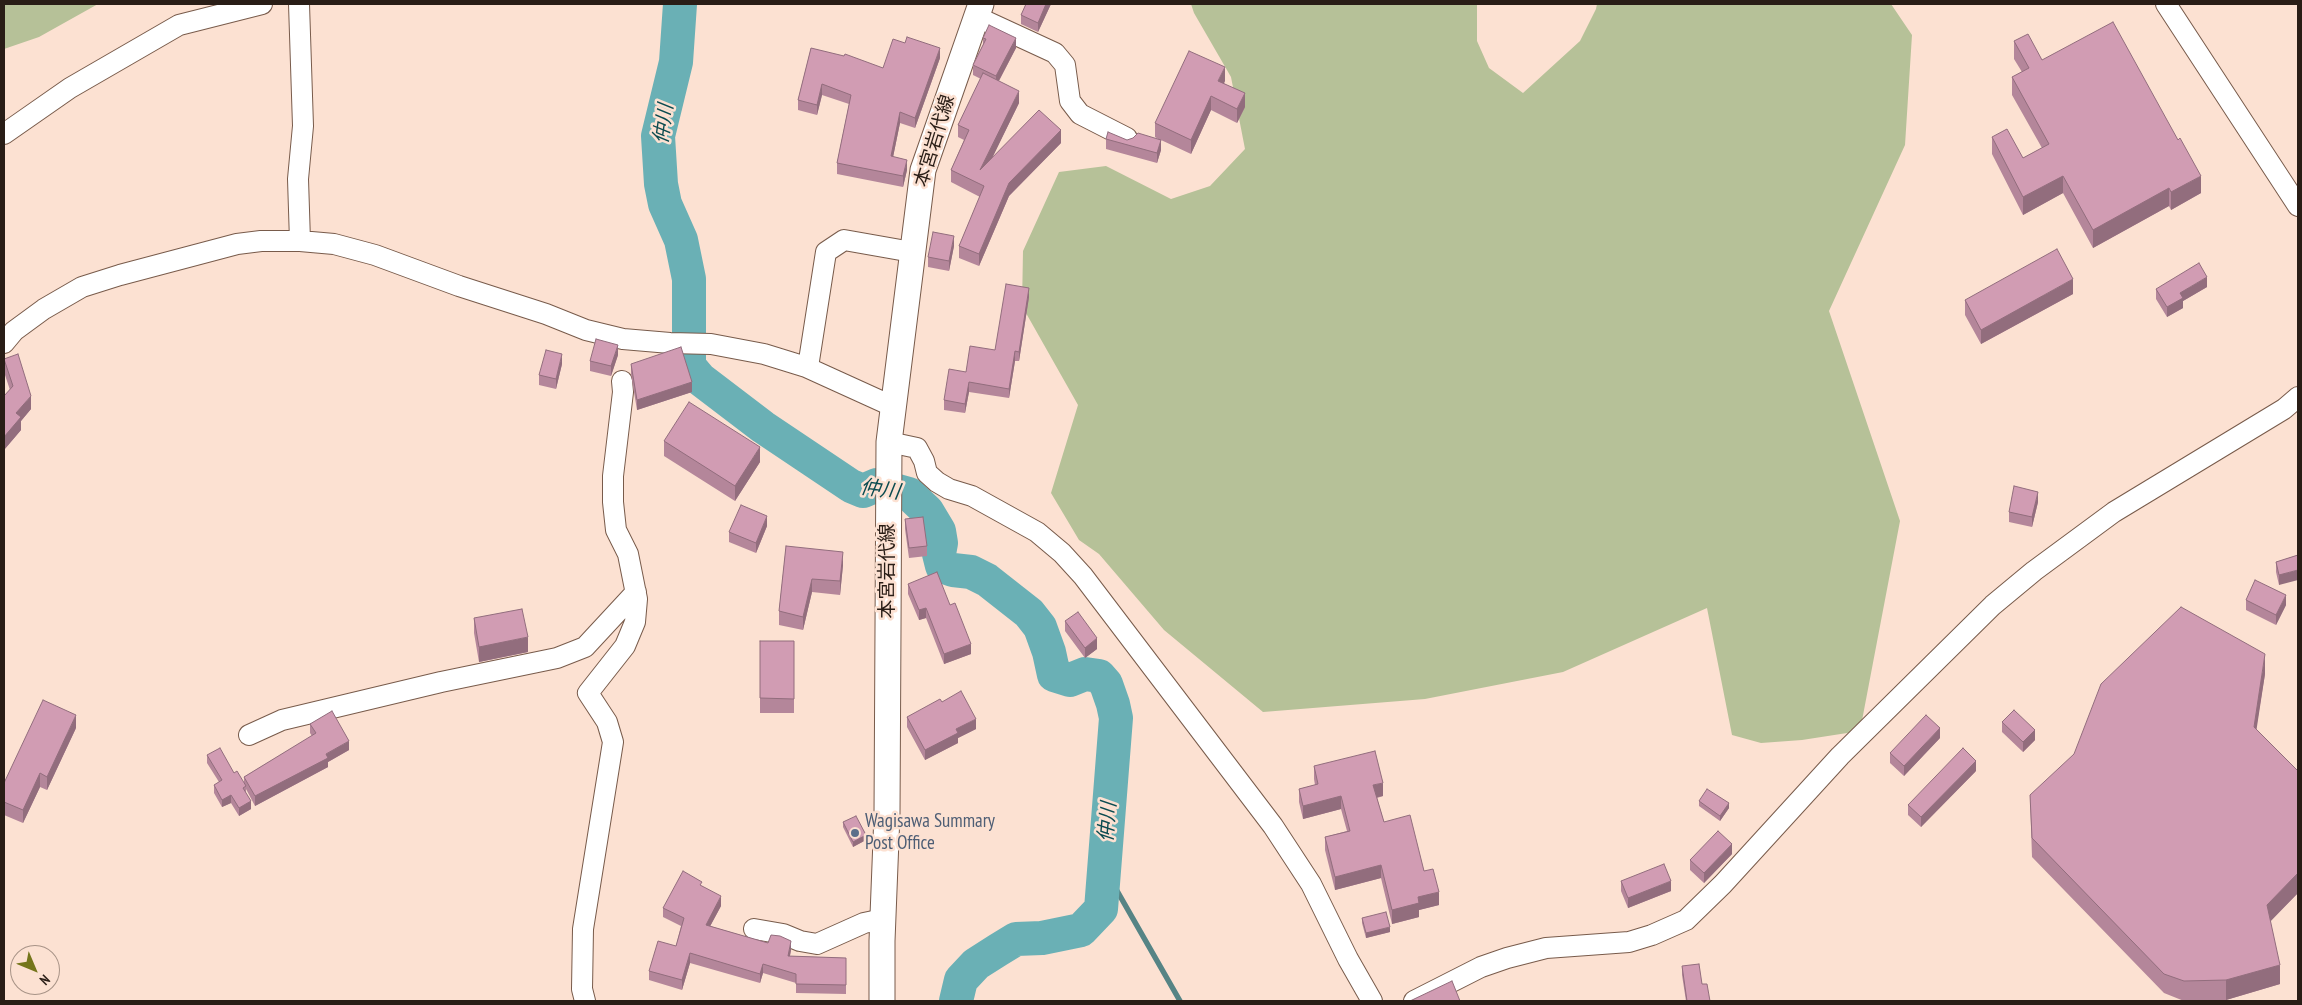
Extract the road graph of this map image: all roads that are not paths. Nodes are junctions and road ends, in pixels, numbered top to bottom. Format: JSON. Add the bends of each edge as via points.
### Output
{"nodes":[{"id":1,"x":262,"y":4,"type":"edge"},
{"id":2,"x":299,"y":4,"type":"edge"},
{"id":3,"x":2166,"y":4,"type":"edge"},
{"id":4,"x":979,"y":10,"type":"edge"},
{"id":5,"x":4,"y":134,"type":"edge"},
{"id":6,"x":1127,"y":138,"type":"edge"},
{"id":7,"x":2298,"y":206,"type":"edge"},
{"id":8,"x":300,"y":241,"type":"junction"},
{"id":9,"x":912,"y":252,"type":"junction"},
{"id":10,"x":4,"y":343,"type":"edge"},
{"id":11,"x":808,"y":367,"type":"junction"},
{"id":12,"x":622,"y":381,"type":"dead end"},
{"id":13,"x":2298,"y":397,"type":"edge"},
{"id":14,"x":894,"y":407,"type":"junction"},
{"id":15,"x":889,"y":442,"type":"junction"},
{"id":16,"x":636,"y":592,"type":"junction"},
{"id":17,"x":249,"y":735,"type":"dead end"},
{"id":18,"x":883,"y":919,"type":"junction"},
{"id":19,"x":754,"y":929,"type":"dead end"},
{"id":20,"x":585,"y":1001,"type":"edge"},
{"id":21,"x":882,"y":1001,"type":"edge"},
{"id":22,"x":1372,"y":1001,"type":"edge"},
{"id":23,"x":1414,"y":1001,"type":"edge"}],
"edges":[{"from":1,"to":5,"type":"street","via":[[179,25],[70,88]]},
{"from":2,"to":8,"type":"street","via":[[303,126],[298,180]]},
{"from":3,"to":7,"type":"street"},
{"from":4,"to":6,"type":"street","via":[[1055,53],[1065,65],[1070,101],[1080,114]]},
{"from":4,"to":9,"type":"main road","name":"本宮岩代線","via":[[923,170]]},
{"from":8,"to":10,"type":"street","via":[[237,244],[82,288],[44,309]]},
{"from":8,"to":11,"type":"street","via":[[334,244],[375,256],[613,337],[731,346]]},
{"from":9,"to":11,"type":"street","via":[[844,240],[826,252]]},
{"from":9,"to":14,"type":"main road","name":"本宮岩代線"},
{"from":11,"to":14,"type":"street"},
{"from":12,"to":16,"type":"street","via":[[612,476],[613,502],[616,530],[628,554]]},
{"from":13,"to":23,"type":"street","via":[[2284,409],[2114,512],[1993,605],[1840,756],[1686,920],[1629,942],[1546,948],[1507,958],[1481,967]]},
{"from":14,"to":15,"type":"main road","name":"本宮岩代線"},
{"from":15,"to":18,"type":"main road","name":"本宮岩代線","via":[[887,814]]},
{"from":15,"to":22,"type":"street","via":[[917,448],[927,473],[937,482],[972,496],[1037,532],[1083,576],[1273,826],[1311,884]]},
{"from":16,"to":17,"type":"street","via":[[585,647],[557,658],[282,720]]},
{"from":16,"to":20,"type":"street","via":[[635,622],[625,646],[588,694],[607,722],[613,742],[583,929],[582,988]]},
{"from":18,"to":19,"type":"street","via":[[864,923],[817,944]]},
{"from":18,"to":21,"type":"main road","name":"本宮岩代線"}]}
